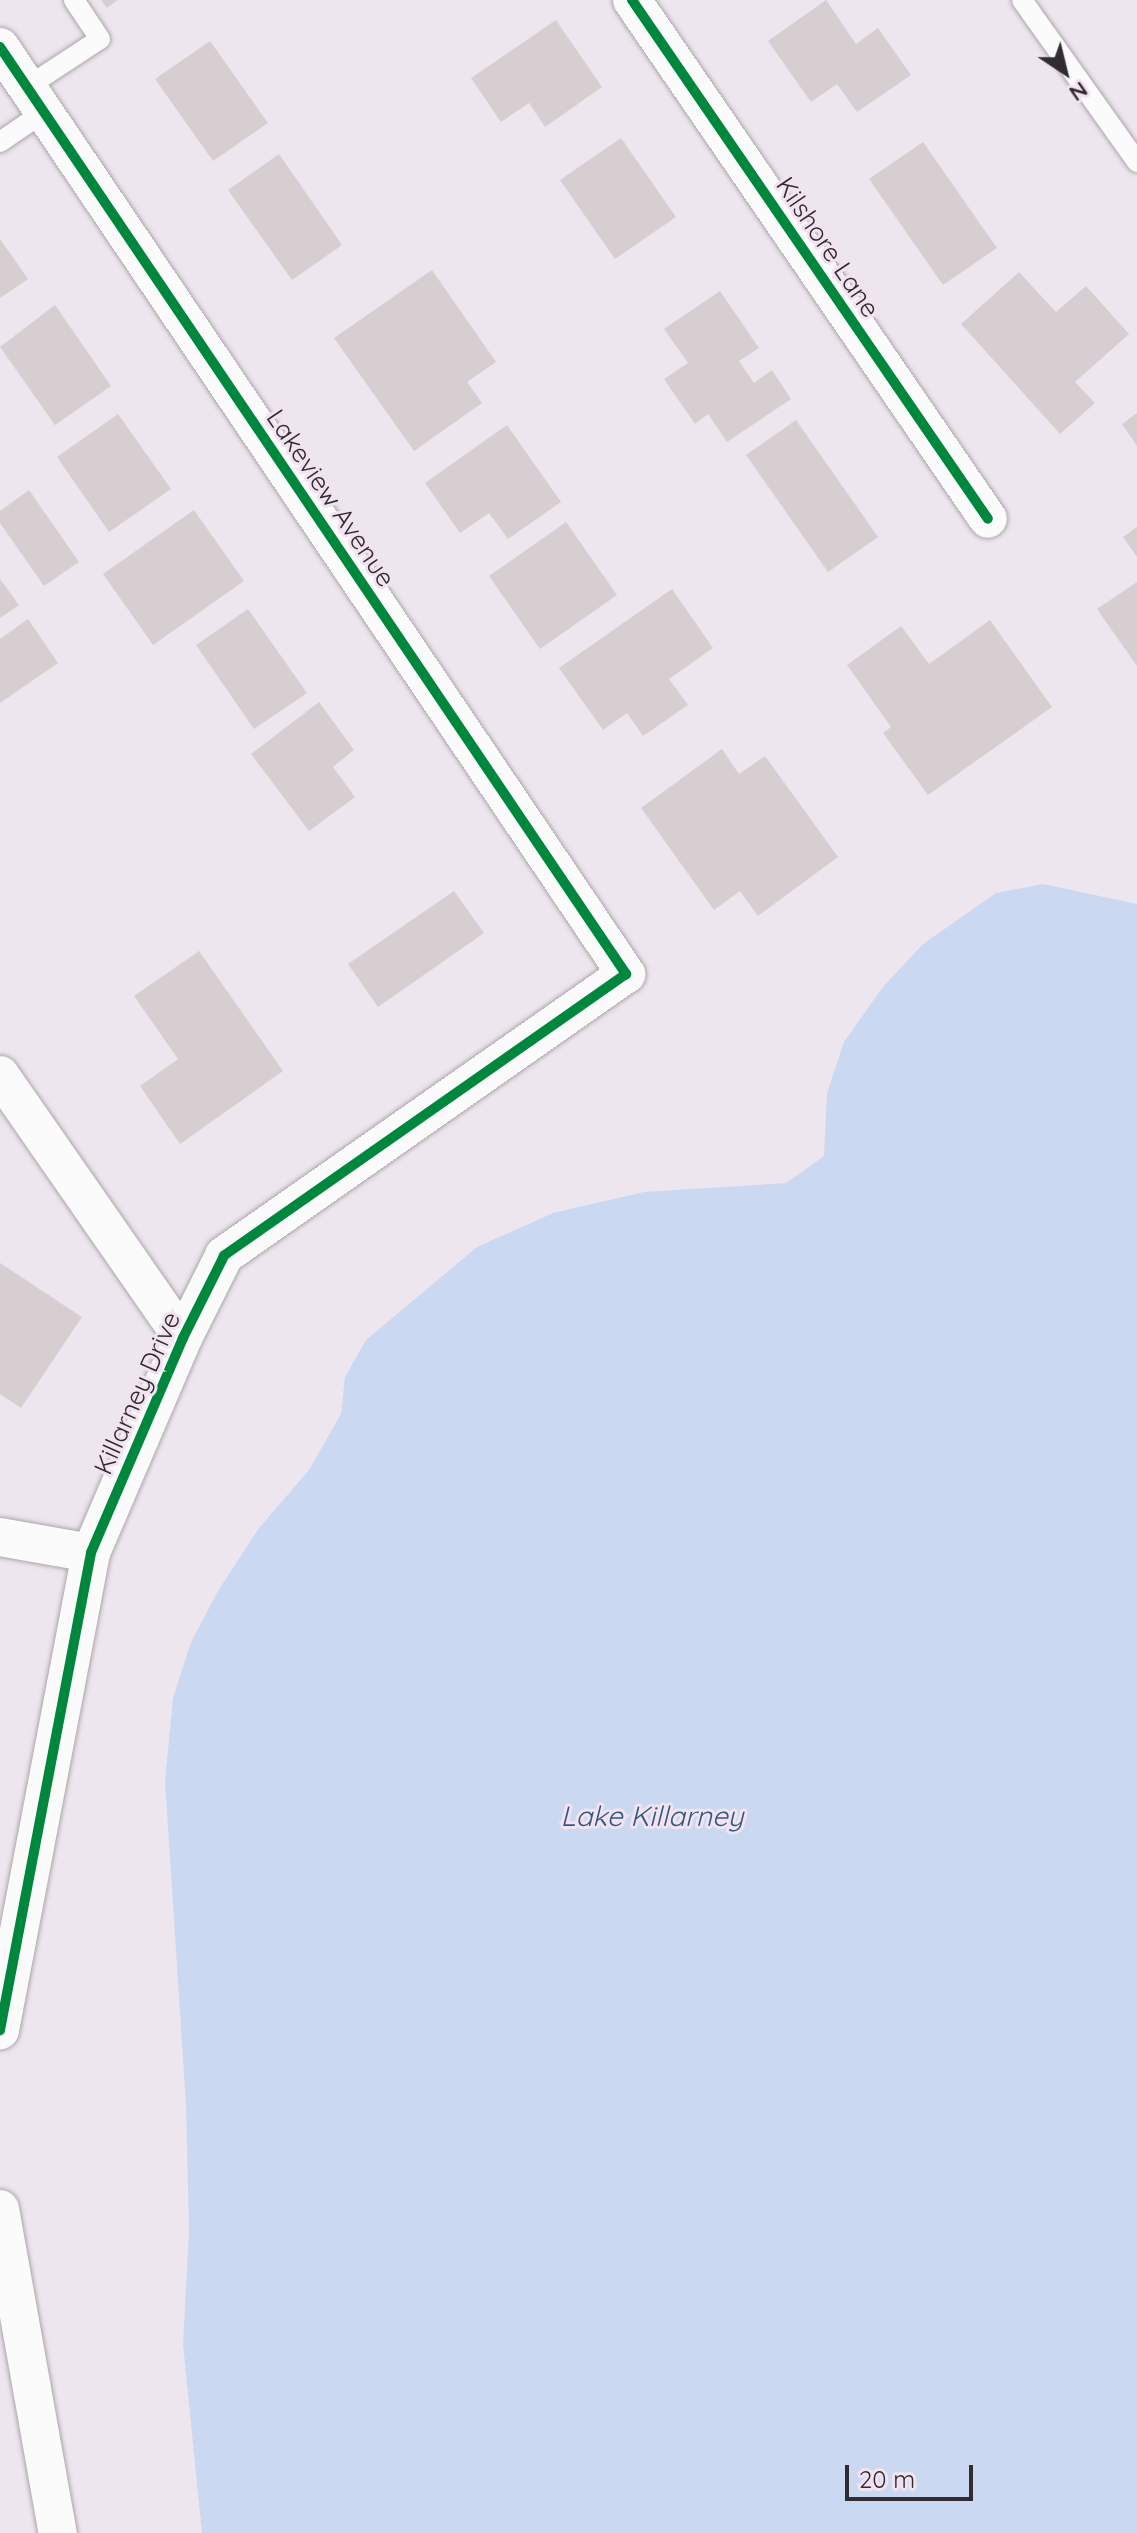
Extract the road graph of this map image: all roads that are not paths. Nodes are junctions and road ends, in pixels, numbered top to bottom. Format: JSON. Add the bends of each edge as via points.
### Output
{"nodes":[{"id":1,"x":74,"y":0,"type":"edge"},
{"id":2,"x":632,"y":0,"type":"edge"},
{"id":3,"x":1022,"y":0,"type":"edge"},
{"id":4,"x":0,"y":47,"type":"edge"},
{"id":5,"x":35,"y":99,"type":"junction"},
{"id":6,"x":0,"y":142,"type":"edge"},
{"id":7,"x":1137,"y":162,"type":"edge"},
{"id":8,"x":988,"y":519,"type":"dead end"},
{"id":9,"x":626,"y":974,"type":"joint"},
{"id":10,"x":0,"y":1075,"type":"edge"},
{"id":11,"x":183,"y":1338,"type":"junction"},
{"id":12,"x":0,"y":1537,"type":"edge"},
{"id":13,"x":91,"y":1553,"type":"junction"},
{"id":14,"x":0,"y":2030,"type":"edge"},
{"id":15,"x":0,"y":2209,"type":"edge"},
{"id":16,"x":58,"y":2533,"type":"edge"}],
"edges":[{"from":1,"to":5,"type":"lane","via":[[100,39]]},
{"from":2,"to":8,"type":"street","name":"Kilshore Lane"},
{"from":3,"to":7,"type":"lane"},
{"from":4,"to":5,"type":"street","name":"Lakeview Avenue"},
{"from":5,"to":6,"type":"lane"},
{"from":5,"to":9,"type":"street","name":"Lakeview Avenue"},
{"from":9,"to":11,"type":"street","name":"Killarney Drive","via":[[224,1256]]},
{"from":10,"to":11,"type":"street"},
{"from":11,"to":13,"type":"street","name":"Killarney Drive"},
{"from":12,"to":13,"type":"street"},
{"from":13,"to":14,"type":"street","name":"Killarney Drive"},
{"from":15,"to":16,"type":"street"}]}
